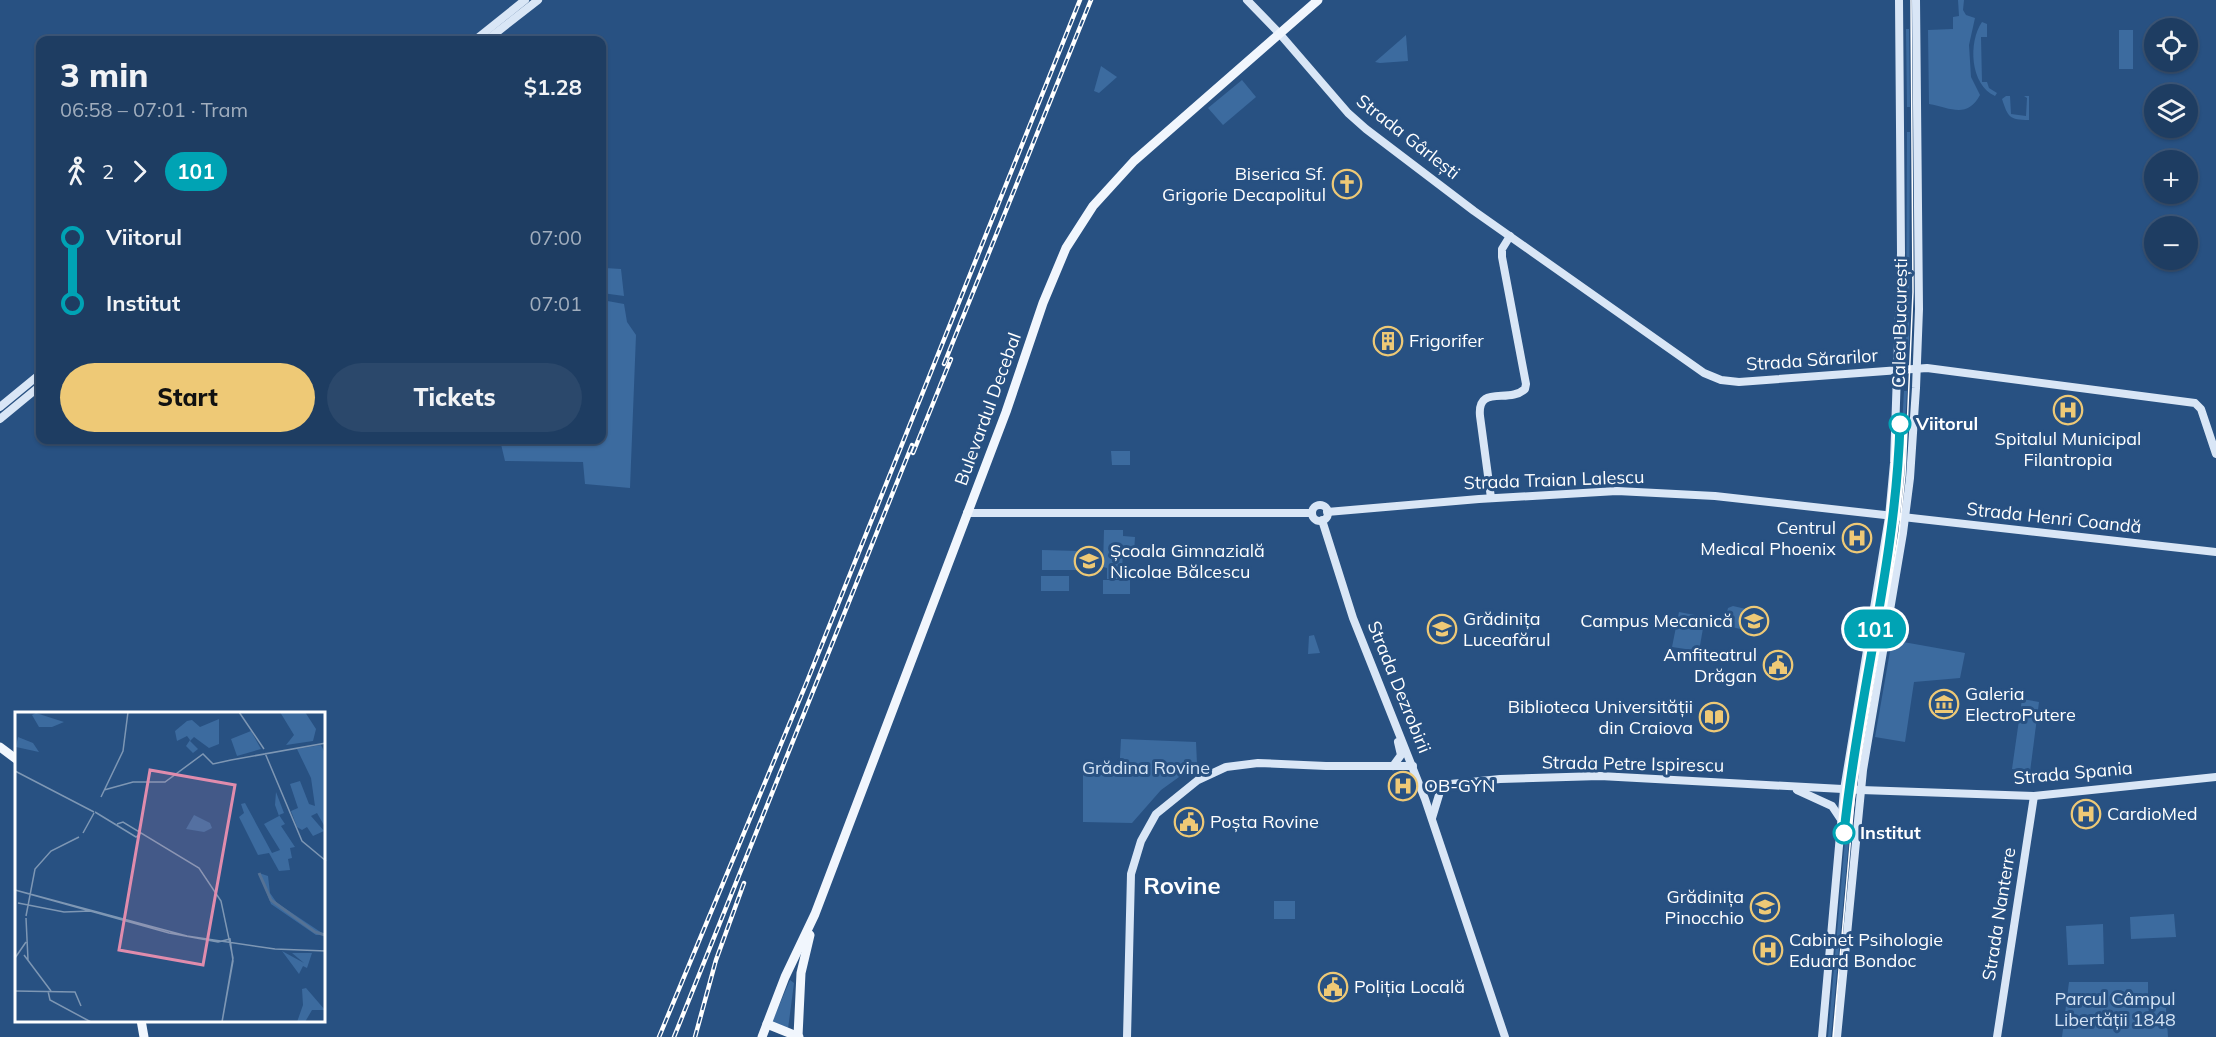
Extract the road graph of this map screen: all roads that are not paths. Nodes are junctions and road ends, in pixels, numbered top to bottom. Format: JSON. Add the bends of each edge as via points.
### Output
{"nodes":[{"id":1,"x":525,"y":0,"type":"edge"},
{"id":2,"x":538,"y":0,"type":"edge"},
{"id":3,"x":1247,"y":0,"type":"edge"},
{"id":4,"x":1317,"y":0,"type":"edge"},
{"id":5,"x":1899,"y":0,"type":"edge"},
{"id":6,"x":1916,"y":0,"type":"edge"},
{"id":7,"x":1279,"y":33,"type":"junction"},
{"id":8,"x":480,"y":36,"type":"edge"},
{"id":9,"x":491,"y":36,"type":"edge"},
{"id":10,"x":1509,"y":236,"type":"junction"},
{"id":11,"x":1917,"y":369,"type":"junction"},
{"id":12,"x":1898,"y":370,"type":"junction"},
{"id":13,"x":36,"y":377,"type":"edge"},
{"id":14,"x":36,"y":389,"type":"edge"},
{"id":15,"x":0,"y":407,"type":"edge"},
{"id":16,"x":0,"y":419,"type":"edge"},
{"id":17,"x":2216,"y":454,"type":"edge"},
{"id":18,"x":1491,"y":498,"type":"junction"},
{"id":19,"x":1327,"y":512,"type":"junction"},
{"id":20,"x":967,"y":513,"type":"junction"},
{"id":21,"x":1312,"y":513,"type":"junction"},
{"id":22,"x":1889,"y":517,"type":"junction"},
{"id":23,"x":1905,"y":518,"type":"junction"},
{"id":24,"x":1322,"y":520,"type":"junction"},
{"id":25,"x":2216,"y":552,"type":"edge"},
{"id":26,"x":1394,"y":721,"type":"junction"},
{"id":27,"x":0,"y":747,"type":"edge"},
{"id":28,"x":15,"y":758,"type":"edge"},
{"id":29,"x":1393,"y":766,"type":"junction"},
{"id":30,"x":1413,"y":766,"type":"junction"},
{"id":31,"x":2216,"y":777,"type":"edge"},
{"id":32,"x":1442,"y":785,"type":"junction"},
{"id":33,"x":1421,"y":787,"type":"junction"},
{"id":34,"x":1788,"y":787,"type":"junction"},
{"id":35,"x":1844,"y":790,"type":"junction"},
{"id":36,"x":1861,"y":790,"type":"junction"},
{"id":37,"x":2034,"y":796,"type":"junction"},
{"id":38,"x":1432,"y":818,"type":"junction"},
{"id":39,"x":1840,"y":820,"type":"junction"},
{"id":40,"x":815,"y":914,"type":"junction"},
{"id":41,"x":141,"y":1022,"type":"edge"},
{"id":42,"x":767,"y":1024,"type":"junction"},
{"id":43,"x":144,"y":1037,"type":"edge"},
{"id":44,"x":762,"y":1037,"type":"edge"},
{"id":45,"x":798,"y":1037,"type":"edge"},
{"id":46,"x":1127,"y":1037,"type":"edge"},
{"id":47,"x":1505,"y":1037,"type":"edge"},
{"id":48,"x":1821,"y":1037,"type":"edge"},
{"id":49,"x":1837,"y":1037,"type":"edge"},
{"id":50,"x":1997,"y":1037,"type":"edge"}],
"edges":[{"from":1,"to":8,"type":"street"},
{"from":2,"to":9,"type":"street"},
{"from":3,"to":7,"type":"street","name":"Strada Gârlești"},
{"from":4,"to":7,"type":"main road","name":"Bulevardul Decebal"},
{"from":5,"to":12,"type":"street","name":"Calea București"},
{"from":6,"to":11,"type":"street","name":"Calea București"},
{"from":7,"to":10,"type":"street","name":"Strada Gârlești","via":[[1366,129]]},
{"from":7,"to":20,"type":"main road","name":"Bulevardul Decebal","via":[[1134,161],[1080,224],[1043,303]]},
{"from":10,"to":12,"type":"street","name":"Strada Sărarilor","via":[[1691,366],[1721,380],[1757,381]]},
{"from":10,"to":18,"type":"street","via":[[1502,257],[1526,378],[1525,389],[1518,394],[1487,397],[1480,403]]},
{"from":11,"to":12,"type":"street","name":"Strada Sărarilor"},
{"from":11,"to":17,"type":"street","name":"Strada Sărarilor","via":[[2196,403]]},
{"from":11,"to":23,"type":"street","name":"Calea București"},
{"from":12,"to":22,"type":"street","name":"Calea București"},
{"from":13,"to":15,"type":"street"},
{"from":14,"to":16,"type":"street"},
{"from":18,"to":19,"type":"street","name":"Strada Traian Lalescu"},
{"from":18,"to":22,"type":"street","name":"Strada Traian Lalescu","via":[[1617,491],[1704,495]]},
{"from":19,"to":21,"type":"street","via":[[1318,505]]},
{"from":19,"to":24,"type":"street"},
{"from":20,"to":21,"type":"street"},
{"from":20,"to":40,"type":"main road","name":"Bulevardul Decebal"},
{"from":21,"to":24,"type":"street"},
{"from":22,"to":23,"type":"street","name":"Strada Henri Coandă"},
{"from":22,"to":35,"type":"street","name":"Calea București"},
{"from":23,"to":25,"type":"street","name":"Strada Henri Coandă"},
{"from":23,"to":36,"type":"street","name":"Calea București"},
{"from":24,"to":26,"type":"street","name":"Strada Dezrobirii","via":[[1353,618]]},
{"from":26,"to":29,"type":"street","via":[[1401,755]]},
{"from":26,"to":30,"type":"street","name":"Strada Dezrobirii"},
{"from":27,"to":28,"type":"main road"},
{"from":29,"to":30,"type":"street"},
{"from":29,"to":46,"type":"street","via":[[1258,763],[1226,767],[1198,780],[1156,814],[1141,841],[1131,874]]},
{"from":30,"to":33,"type":"street","name":"Strada Dezrobirii"},
{"from":31,"to":37,"type":"street","name":"Strada Spania"},
{"from":32,"to":33,"type":"street","name":"Strada Petre Ispirescu"},
{"from":32,"to":34,"type":"street","name":"Strada Petre Ispirescu","via":[[1600,776]]},
{"from":32,"to":38,"type":"street"},
{"from":33,"to":38,"type":"street","name":"Strada Dezrobirii"},
{"from":34,"to":35,"type":"street","name":"Strada Petre Ispirescu"},
{"from":34,"to":39,"type":"street","via":[[1833,806]]},
{"from":35,"to":36,"type":"street","name":"Strada Spania"},
{"from":35,"to":39,"type":"street","name":"Calea București"},
{"from":36,"to":37,"type":"street","name":"Strada Spania"},
{"from":36,"to":49,"type":"street","name":"Calea București"},
{"from":37,"to":50,"type":"street","name":"Strada Nanterre"},
{"from":38,"to":47,"type":"street","name":"Strada Dezrobirii"},
{"from":39,"to":48,"type":"street","name":"Calea București"},
{"from":40,"to":42,"type":"main road","name":"Bulevardul Decebal"},
{"from":40,"to":45,"type":"main road","name":"Bulevardul Decebal","via":[[801,973]]},
{"from":41,"to":43,"type":"main road"},
{"from":42,"to":44,"type":"main road","name":"Bulevardul Decebal"},
{"from":42,"to":45,"type":"main road"}]}
